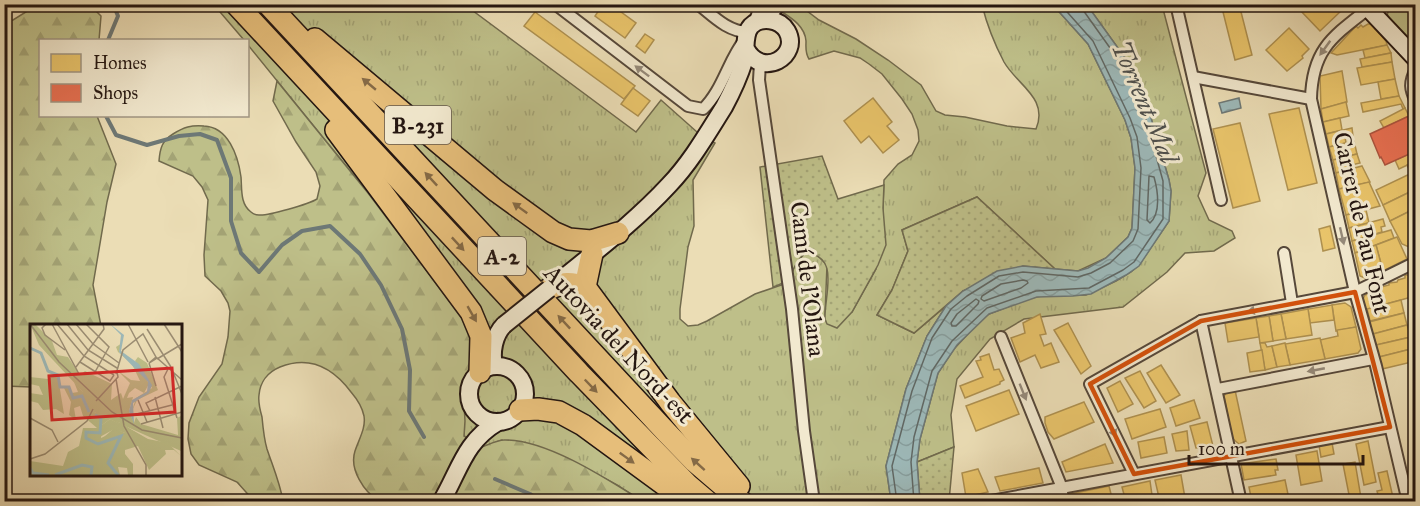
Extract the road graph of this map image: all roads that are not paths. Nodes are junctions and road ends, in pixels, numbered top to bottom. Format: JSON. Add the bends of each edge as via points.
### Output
{"nodes":[{"id":1,"x":236,"y":4,"type":"edge"},
{"id":2,"x":269,"y":4,"type":"edge"},
{"id":3,"x":555,"y":4,"type":"edge"},
{"id":4,"x":698,"y":4,"type":"edge"},
{"id":5,"x":779,"y":4,"type":"edge"},
{"id":6,"x":1176,"y":4,"type":"edge"},
{"id":7,"x":1368,"y":6,"type":"edge"},
{"id":8,"x":781,"y":24,"type":"junction"},
{"id":9,"x":753,"y":28,"type":"edge"},
{"id":10,"x":275,"y":47,"type":"junction"},
{"id":11,"x":1412,"y":51,"type":"edge"},
{"id":12,"x":760,"y":63,"type":"junction"},
{"id":13,"x":1416,"y":69,"type":"edge"},
{"id":14,"x":1193,"y":77,"type":"junction"},
{"id":15,"x":734,"y":90,"type":"junction"},
{"id":16,"x":1311,"y":99,"type":"junction"},
{"id":17,"x":1416,"y":102,"type":"edge"},
{"id":18,"x":1221,"y":200,"type":"dead end"},
{"id":19,"x":618,"y":233,"type":"junction"},
{"id":20,"x":569,"y":239,"type":"junction"},
{"id":21,"x":1284,"y":253,"type":"dead end"},
{"id":22,"x":592,"y":254,"type":"junction"},
{"id":23,"x":1416,"y":262,"type":"edge"},
{"id":24,"x":562,"y":279,"type":"junction"},
{"id":25,"x":585,"y":287,"type":"junction"},
{"id":26,"x":1355,"y":292,"type":"junction"},
{"id":27,"x":1292,"y":303,"type":"junction"},
{"id":28,"x":1201,"y":321,"type":"junction"},
{"id":29,"x":1001,"y":337,"type":"dead end"},
{"id":30,"x":1373,"y":359,"type":"junction"},
{"id":31,"x":487,"y":369,"type":"junction"},
{"id":32,"x":1218,"y":389,"type":"junction"},
{"id":33,"x":473,"y":408,"type":"junction"},
{"id":34,"x":520,"y":410,"type":"junction"},
{"id":35,"x":498,"y":422,"type":"junction"},
{"id":36,"x":1390,"y":427,"type":"junction"},
{"id":37,"x":469,"y":446,"type":"junction"},
{"id":38,"x":1231,"y":456,"type":"junction"},
{"id":39,"x":1134,"y":474,"type":"junction"},
{"id":40,"x":1060,"y":486,"type":"junction"},
{"id":41,"x":441,"y":501,"type":"edge"},
{"id":42,"x":688,"y":501,"type":"edge"},
{"id":43,"x":708,"y":501,"type":"edge"},
{"id":44,"x":742,"y":501,"type":"edge"},
{"id":45,"x":749,"y":501,"type":"edge"},
{"id":46,"x":814,"y":501,"type":"edge"},
{"id":47,"x":986,"y":501,"type":"edge"},
{"id":48,"x":1064,"y":501,"type":"edge"},
{"id":49,"x":1241,"y":501,"type":"edge"},
{"id":50,"x":1408,"y":501,"type":"edge"}],
"edges":[{"from":1,"to":10,"type":"highway","name":"Autovia del Nord-est","number":"A-2"},
{"from":20,"to":2,"type":"highway","number":"B-231","one_way":true,"via":[[495,190]]},
{"from":44,"to":2,"type":"highway","name":"Autovia del Nord-est","number":"A-2","one_way":true,"via":[[667,433]]},
{"from":9,"to":3,"type":"street","one_way":true,"via":[[736,50],[712,100],[703,110],[688,106]]},
{"from":4,"to":9,"type":"street","via":[[729,28],[739,32]]},
{"from":5,"to":8,"type":"main road","number":"B-231"},
{"from":5,"to":9,"type":"main road","number":"B-231"},
{"from":6,"to":14,"type":"street"},
{"from":7,"to":11,"type":"main road"},
{"from":7,"to":16,"type":"street","name":"Carrer de Pau Font","one_way":true,"via":[[1322,52],[1314,68]]},
{"from":8,"to":9,"type":"main road","via":[[774,21]]},
{"from":8,"to":12,"type":"main road","number":"B-231","via":[[789,39],[786,53],[779,61]]},
{"from":9,"to":12,"type":"main road","via":[[749,55]]},
{"from":9,"to":15,"type":"main road","number":"B-231"},
{"from":10,"to":31,"type":"highway","one_way":true,"via":[[468,306],[478,324]]},
{"from":10,"to":43,"type":"highway","name":"Autovia del Nord-est","number":"A-2","one_way":true,"via":[[579,373]]},
{"from":12,"to":15,"type":"main road","number":"B-231"},
{"from":12,"to":46,"type":"street","name":"Camí de l'Olana","via":[[759,80],[792,309]]},
{"from":13,"to":17,"type":"street","via":[[1410,89]]},
{"from":14,"to":16,"type":"street"},
{"from":14,"to":18,"type":"street"},
{"from":15,"to":19,"type":"main road","number":"B-231","via":[[680,172]]},
{"from":16,"to":26,"type":"street","name":"Carrer de Pau Font","one_way":true},
{"from":19,"to":20,"type":"highway","number":"B-231","via":[[591,241]]},
{"from":19,"to":22,"type":"main road","number":"B-231"},
{"from":20,"to":24,"type":"highway","via":[[574,254]]},
{"from":21,"to":27,"type":"street"},
{"from":22,"to":24,"type":"main road","number":"B-231"},
{"from":22,"to":25,"type":"highway"},
{"from":23,"to":26,"type":"street"},
{"from":24,"to":25,"type":"highway","via":[[564,283]]},
{"from":24,"to":31,"type":"main road","number":"B-231","bridge":true,"via":[[504,325]]},
{"from":25,"to":45,"type":"highway"},
{"from":26,"to":27,"type":"street"},
{"from":26,"to":30,"type":"street","name":"Carrer de Pau Font"},
{"from":27,"to":28,"type":"street","one_way":true},
{"from":28,"to":32,"type":"street"},
{"from":28,"to":39,"type":"street","one_way":true,"via":[[1090,384]]},
{"from":29,"to":40,"type":"street","one_way":true},
{"from":30,"to":32,"type":"street","one_way":true},
{"from":30,"to":36,"type":"street","name":"Carrer de Pau Font"},
{"from":31,"to":33,"type":"main road","number":"B-231","via":[[470,385]]},
{"from":31,"to":34,"type":"main road","via":[[512,370],[519,376],[525,393]]},
{"from":32,"to":38,"type":"street"},
{"from":33,"to":35,"type":"main road","via":[[479,416]]},
{"from":33,"to":37,"type":"main road","number":"B-231"},
{"from":34,"to":35,"type":"main road","number":"B-231"},
{"from":34,"to":42,"type":"highway","one_way":true,"via":[[559,411]]},
{"from":35,"to":37,"type":"main road","number":"B-231"},
{"from":36,"to":38,"type":"street"},
{"from":36,"to":50,"type":"street","name":"Carrer de Pau Font"},
{"from":37,"to":41,"type":"main road","number":"B-231"},
{"from":38,"to":39,"type":"street"},
{"from":38,"to":49,"type":"street"},
{"from":39,"to":40,"type":"street"},
{"from":40,"to":47,"type":"street"},
{"from":40,"to":48,"type":"street"}]}
